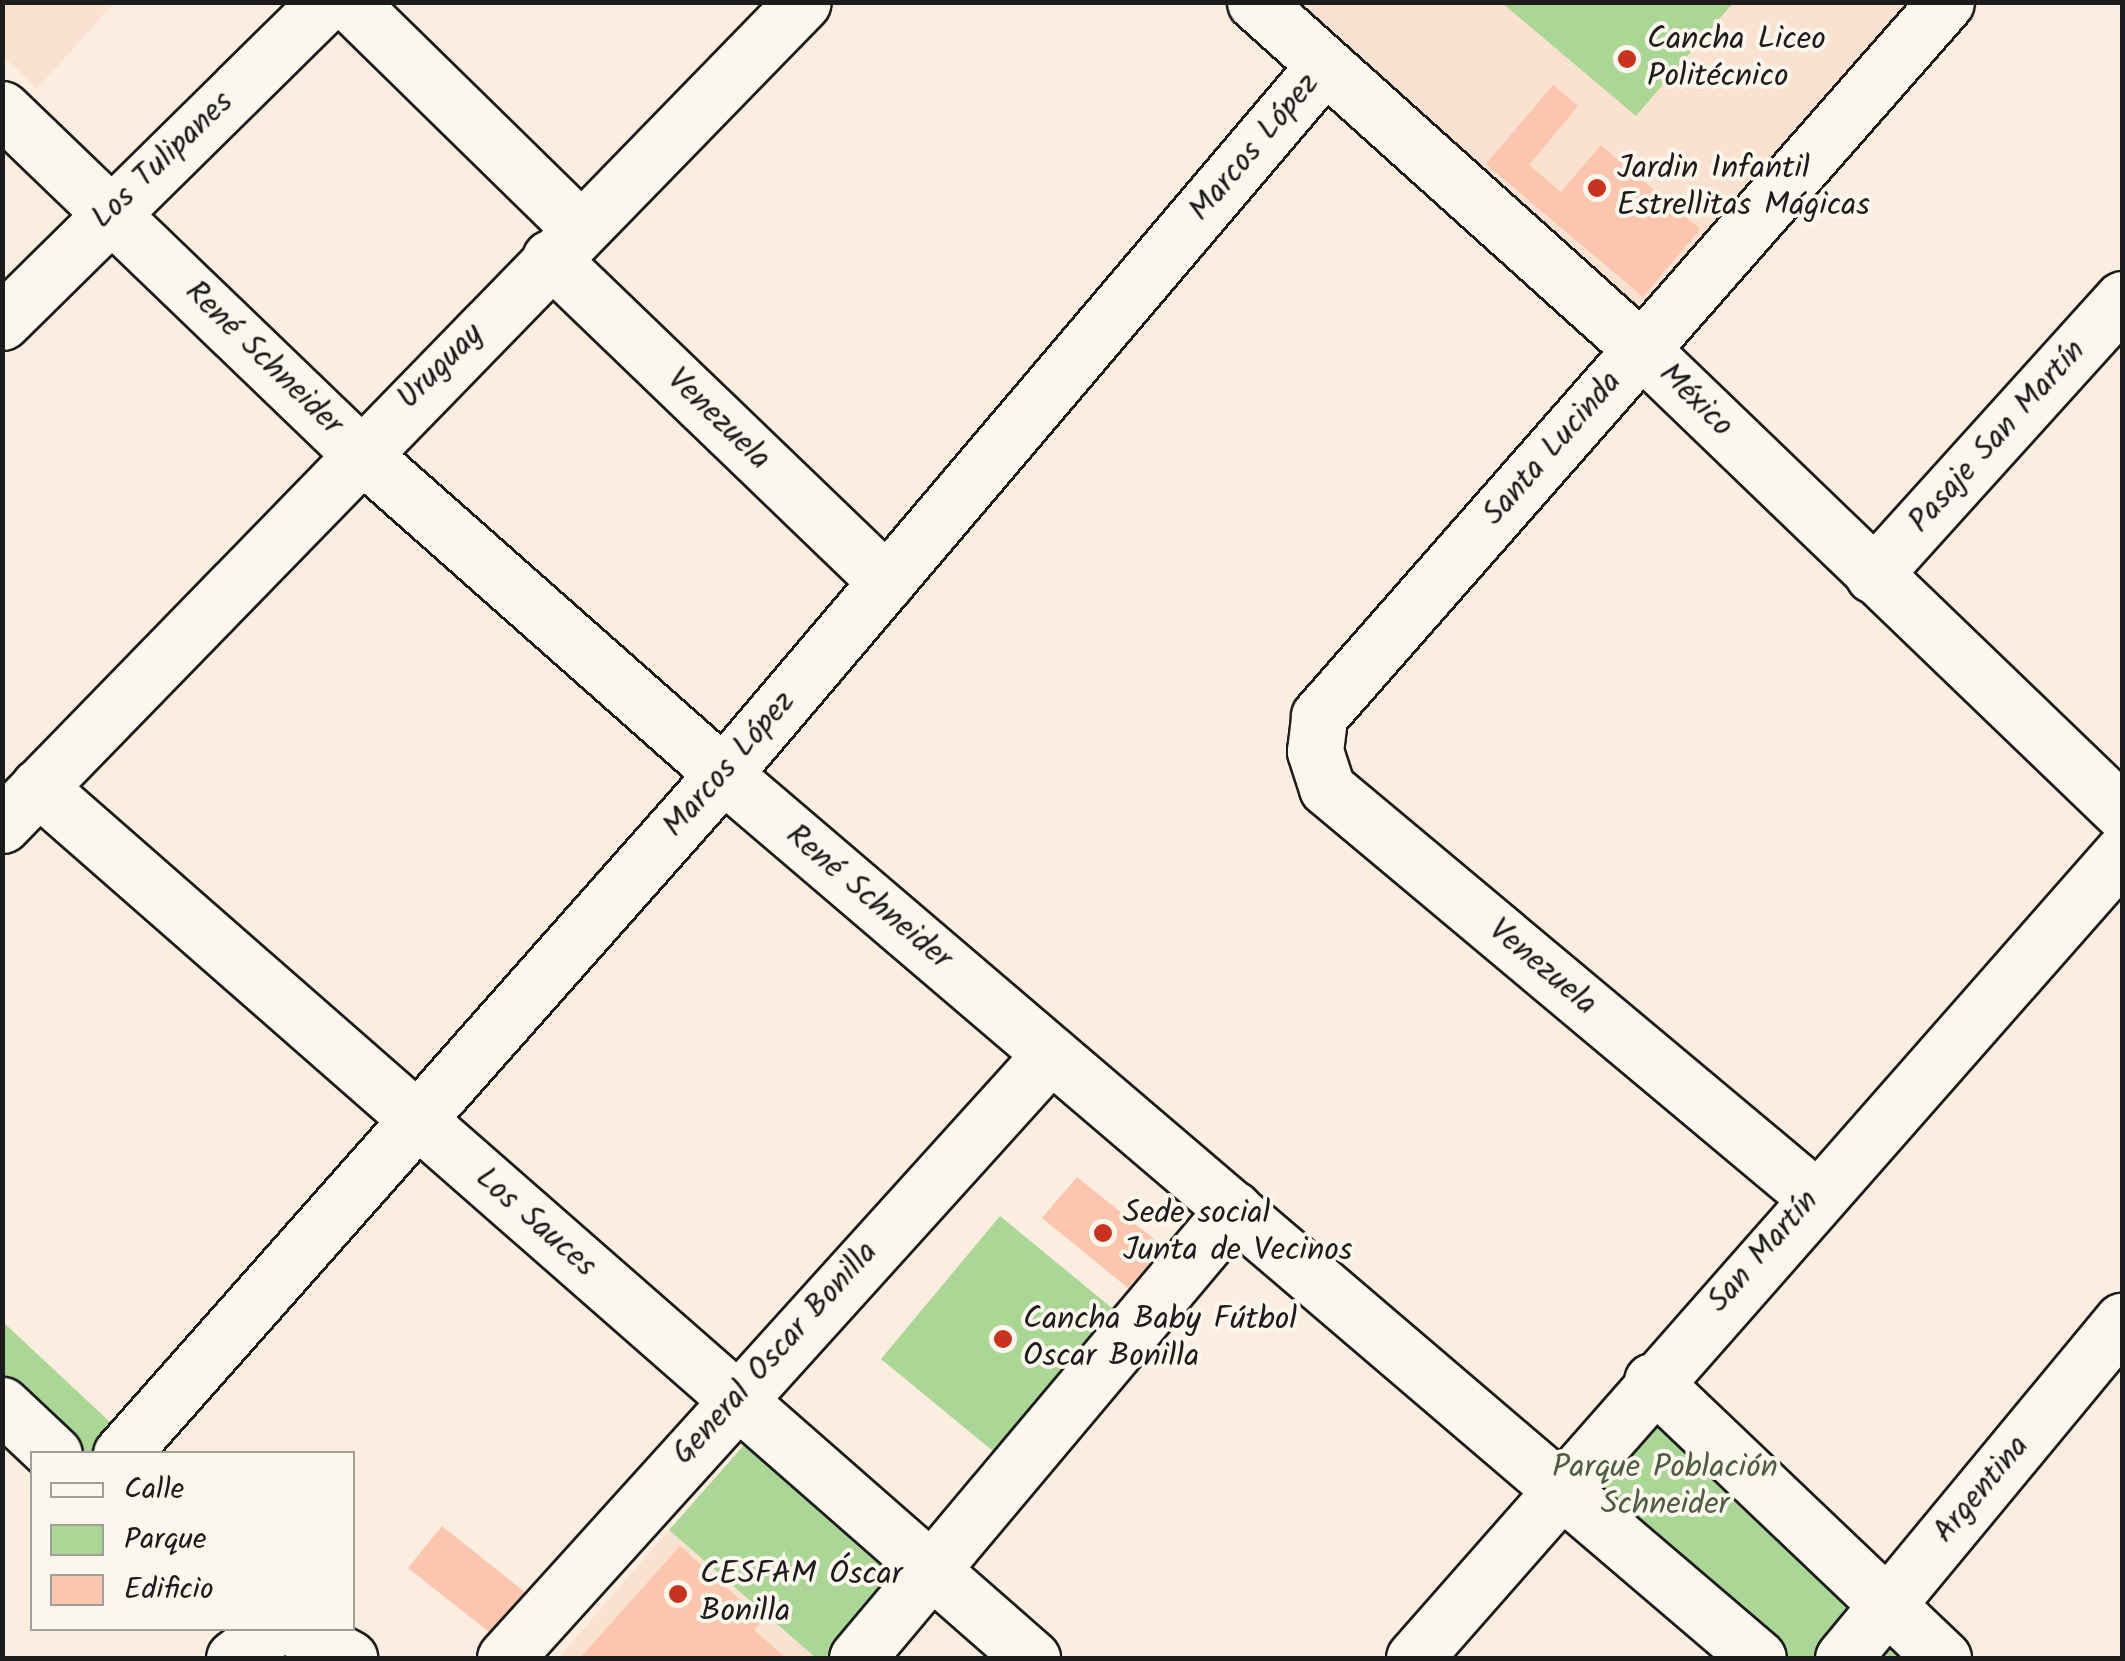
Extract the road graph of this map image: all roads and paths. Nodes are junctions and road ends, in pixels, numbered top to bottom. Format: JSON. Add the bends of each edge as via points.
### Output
{"nodes":[{"id":1,"x":326,"y":2,"type":"edge"},
{"id":2,"x":349,"y":2,"type":"edge"},
{"id":3,"x":803,"y":2,"type":"edge"},
{"id":4,"x":1256,"y":2,"type":"edge"},
{"id":5,"x":1946,"y":2,"type":"edge"},
{"id":6,"x":1325,"y":66,"type":"junction"},
{"id":7,"x":2,"y":109,"type":"edge"},
{"id":8,"x":110,"y":212,"type":"junction"},
{"id":9,"x":565,"y":242,"type":"junction"},
{"id":10,"x":2122,"y":299,"type":"edge"},
{"id":11,"x":2,"y":322,"type":"edge"},
{"id":12,"x":1640,"y":348,"type":"junction"},
{"id":13,"x":358,"y":451,"type":"junction"},
{"id":14,"x":1873,"y":576,"type":"junction"},
{"id":15,"x":887,"y":582,"type":"junction"},
{"id":16,"x":1319,"y":716,"type":"joint"},
{"id":17,"x":723,"y":774,"type":"junction"},
{"id":18,"x":20,"y":806,"type":"edge"},
{"id":19,"x":2122,"y":812,"type":"edge"},
{"id":20,"x":2122,"y":853,"type":"edge"},
{"id":21,"x":1051,"y":1054,"type":"junction"},
{"id":22,"x":418,"y":1121,"type":"junction"},
{"id":23,"x":1813,"y":1195,"type":"junction"},
{"id":24,"x":1234,"y":1209,"type":"junction"},
{"id":25,"x":2122,"y":1322,"type":"edge"},
{"id":26,"x":1652,"y":1380,"type":"junction"},
{"id":27,"x":735,"y":1398,"type":"junction"},
{"id":28,"x":2,"y":1405,"type":"edge"},
{"id":29,"x":51,"y":1451,"type":"edge"},
{"id":30,"x":124,"y":1451,"type":"edge"},
{"id":31,"x":1561,"y":1488,"type":"junction"},
{"id":32,"x":932,"y":1571,"type":"junction"},
{"id":33,"x":1885,"y":1607,"type":"junction"},
{"id":34,"x":259,"y":1637,"type":"edge"},
{"id":35,"x":350,"y":1658,"type":"edge"},
{"id":36,"x":505,"y":1658,"type":"edge"},
{"id":37,"x":858,"y":1658,"type":"edge"},
{"id":38,"x":1032,"y":1658,"type":"edge"},
{"id":39,"x":1414,"y":1658,"type":"edge"},
{"id":40,"x":1758,"y":1658,"type":"edge"},
{"id":41,"x":1843,"y":1658,"type":"edge"},
{"id":42,"x":1943,"y":1658,"type":"edge"}],
"edges":[{"from":1,"to":8,"type":"street","name":"Los Tulipanes"},
{"from":2,"to":9,"type":"street","name":"Venezuela"},
{"from":3,"to":9,"type":"street","name":"Uruguay"},
{"from":4,"to":6,"type":"street","name":"México"},
{"from":5,"to":12,"type":"street","name":"Santa Lucinda"},
{"from":6,"to":12,"type":"street","name":"México"},
{"from":6,"to":15,"type":"street","name":"Marcos López"},
{"from":7,"to":8,"type":"street","name":"René Schneider"},
{"from":8,"to":11,"type":"street","name":"Los Tulipanes"},
{"from":8,"to":13,"type":"street","name":"René Schneider"},
{"from":9,"to":13,"type":"street","name":"Uruguay"},
{"from":9,"to":15,"type":"street","name":"Venezuela"},
{"from":10,"to":14,"type":"street","name":"Pasaje San Martín"},
{"from":12,"to":14,"type":"street","name":"México"},
{"from":12,"to":16,"type":"street","name":"Santa Lucinda"},
{"from":13,"to":17,"type":"street","name":"René Schneider"},
{"from":13,"to":18,"type":"street","name":"Uruguay"},
{"from":14,"to":19,"type":"street","name":"México"},
{"from":15,"to":17,"type":"street","name":"Marcos López"},
{"from":16,"to":23,"type":"street","name":"Venezuela","via":[[1315,751],[1327,788]]},
{"from":17,"to":21,"type":"street","name":"René Schneider"},
{"from":17,"to":22,"type":"street","name":"Marcos López"},
{"from":18,"to":22,"type":"street","name":"Los Sauces"},
{"from":20,"to":23,"type":"street","name":"San Martín"},
{"from":21,"to":24,"type":"street","name":"René Schneider"},
{"from":21,"to":27,"type":"street","name":"General Oscar Bonilla"},
{"from":22,"to":27,"type":"street","name":"Los Sauces"},
{"from":22,"to":30,"type":"street","name":"Marcos López"},
{"from":23,"to":26,"type":"street","name":"San Martín"},
{"from":24,"to":31,"type":"street","name":"René Schneider"},
{"from":24,"to":32,"type":"street"},
{"from":25,"to":33,"type":"street","name":"Argentina"},
{"from":26,"to":31,"type":"street","name":"San Martín"},
{"from":26,"to":33,"type":"street"},
{"from":27,"to":32,"type":"street","name":"Los Sauces"},
{"from":27,"to":36,"type":"street","name":"General Oscar Bonilla"},
{"from":28,"to":29,"type":"street"},
{"from":31,"to":39,"type":"street","name":"San Martín"},
{"from":31,"to":40,"type":"street","name":"René Schneider"},
{"from":32,"to":37,"type":"street"},
{"from":32,"to":38,"type":"street","name":"Los Sauces"},
{"from":33,"to":41,"type":"street","name":"Argentina"},
{"from":33,"to":42,"type":"street"},
{"from":34,"to":35,"type":"street"}]}
